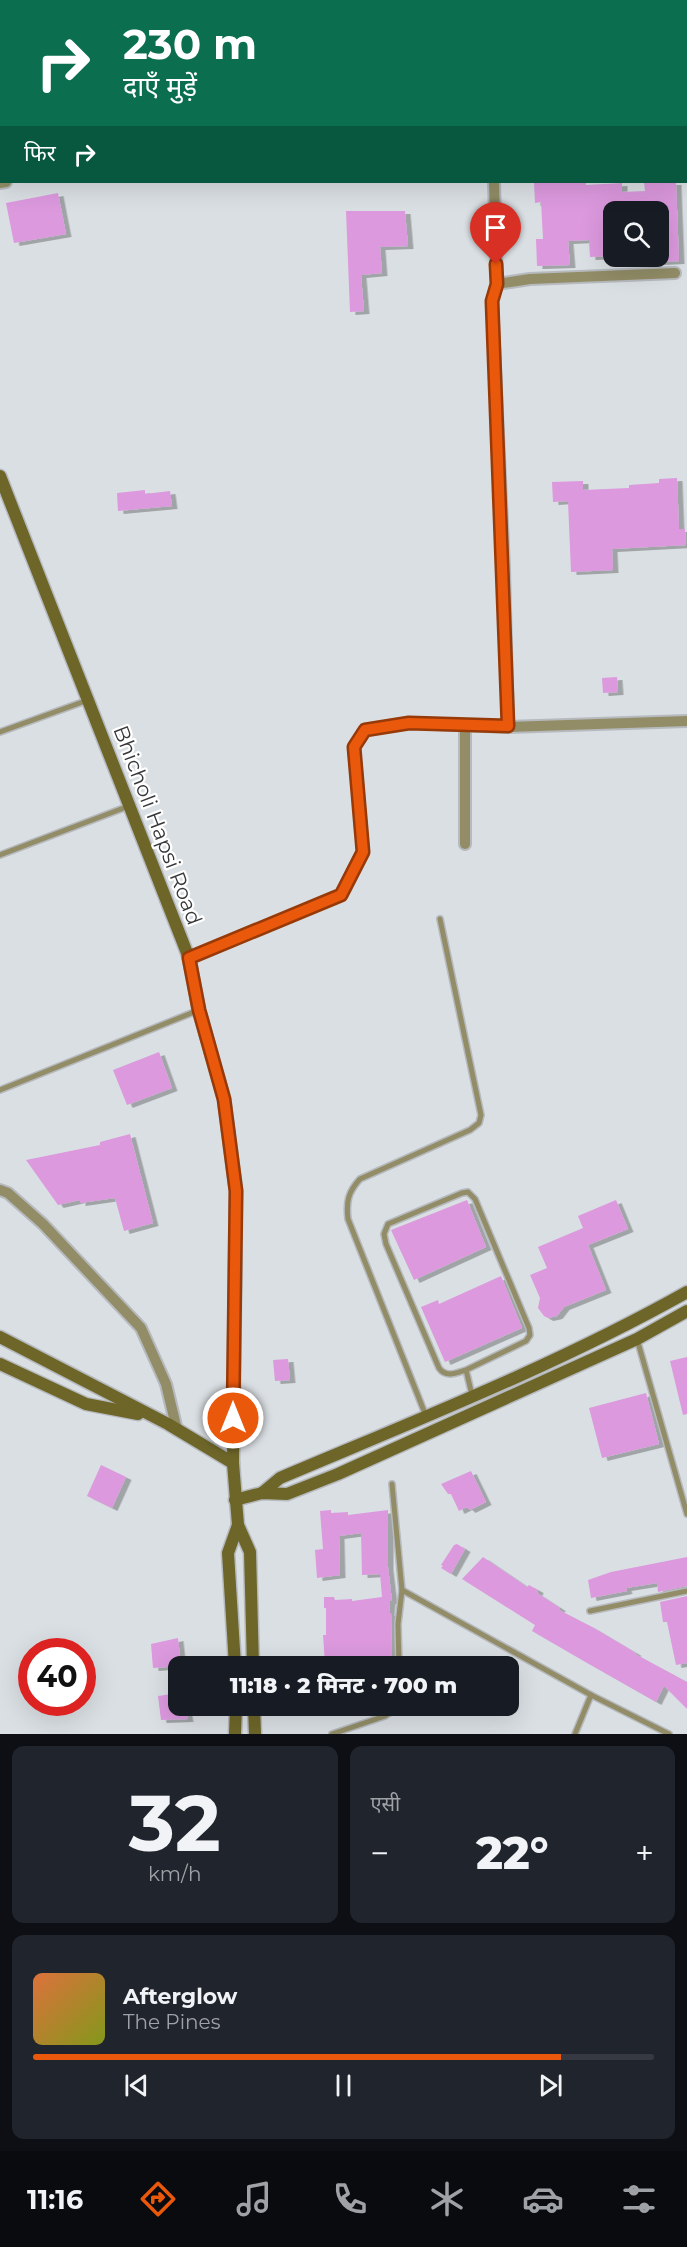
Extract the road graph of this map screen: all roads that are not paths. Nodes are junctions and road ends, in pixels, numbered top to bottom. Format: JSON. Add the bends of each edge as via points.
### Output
{"nodes":[{"id":1,"x":494,"y":183,"type":"edge"},
{"id":2,"x":675,"y":273,"type":"dead end"},
{"id":3,"x":497,"y":284,"type":"junction"},
{"id":4,"x":0,"y":476,"type":"edge"},
{"id":5,"x":88,"y":700,"type":"junction"},
{"id":6,"x":687,"y":721,"type":"edge"},
{"id":7,"x":465,"y":725,"type":"junction"},
{"id":8,"x":508,"y":726,"type":"junction"},
{"id":9,"x":0,"y":732,"type":"edge"},
{"id":10,"x":129,"y":806,"type":"junction"},
{"id":11,"x":465,"y":844,"type":"dead end"},
{"id":12,"x":0,"y":855,"type":"edge"},
{"id":13,"x":440,"y":919,"type":"dead end"},
{"id":14,"x":189,"y":958,"type":"junction"},
{"id":15,"x":199,"y":1010,"type":"junction"},
{"id":16,"x":0,"y":1090,"type":"edge"},
{"id":17,"x":0,"y":1190,"type":"edge"},
{"id":18,"x":687,"y":1292,"type":"edge"},
{"id":19,"x":687,"y":1311,"type":"edge"},
{"id":20,"x":0,"y":1337,"type":"edge"},
{"id":21,"x":638,"y":1339,"type":"junction"},
{"id":22,"x":0,"y":1364,"type":"edge"},
{"id":23,"x":466,"y":1370,"type":"junction"},
{"id":24,"x":472,"y":1395,"type":"junction"},
{"id":25,"x":151,"y":1416,"type":"junction"},
{"id":26,"x":426,"y":1416,"type":"junction"},
{"id":27,"x":177,"y":1430,"type":"junction"},
{"id":28,"x":233,"y":1463,"type":"junction"},
{"id":29,"x":392,"y":1484,"type":"dead end"},
{"id":30,"x":262,"y":1493,"type":"junction"},
{"id":31,"x":235,"y":1500,"type":"junction"},
{"id":32,"x":687,"y":1514,"type":"edge"},
{"id":33,"x":238,"y":1525,"type":"junction"},
{"id":34,"x":402,"y":1590,"type":"junction"},
{"id":35,"x":687,"y":1591,"type":"edge"},
{"id":36,"x":590,"y":1611,"type":"dead end"},
{"id":37,"x":234,"y":1656,"type":"edge"},
{"id":38,"x":253,"y":1656,"type":"edge"},
{"id":39,"x":399,"y":1656,"type":"edge"},
{"id":40,"x":591,"y":1695,"type":"junction"},
{"id":41,"x":236,"y":1716,"type":"edge"},
{"id":42,"x":254,"y":1716,"type":"edge"},
{"id":43,"x":385,"y":1716,"type":"edge"},
{"id":44,"x":235,"y":1734,"type":"edge"},
{"id":45,"x":255,"y":1734,"type":"edge"},
{"id":46,"x":332,"y":1734,"type":"edge"},
{"id":47,"x":575,"y":1734,"type":"edge"},
{"id":48,"x":669,"y":1734,"type":"edge"}],
"edges":[{"from":1,"to":3,"type":"street"},
{"from":2,"to":3,"type":"street"},
{"from":3,"to":8,"type":"street","via":[[492,301]]},
{"from":4,"to":5,"type":"street","name":"Bhicholi Hapsi Road"},
{"from":5,"to":9,"type":"lane"},
{"from":5,"to":10,"type":"street","name":"Bhicholi Hapsi Road"},
{"from":6,"to":8,"type":"street"},
{"from":7,"to":8,"type":"street"},
{"from":7,"to":11,"type":"street"},
{"from":7,"to":14,"type":"street","via":[[409,723],[365,730],[354,747],[363,852],[341,895]]},
{"from":10,"to":12,"type":"lane"},
{"from":10,"to":14,"type":"street","name":"Bhicholi Hapsi Road"},
{"from":13,"to":26,"type":"lane","via":[[481,1115],[479,1123],[360,1179],[349,1190],[346,1205],[348,1219]]},
{"from":14,"to":15,"type":"street","name":"Bhicholi Hapsi Road"},
{"from":15,"to":16,"type":"lane"},
{"from":15,"to":28,"type":"street","name":"Bhicholi Hapsi Road","via":[[224,1099],[236,1191]]},
{"from":17,"to":27,"type":"street","via":[[44,1224],[141,1328],[166,1384]]},
{"from":18,"to":24,"type":"street","via":[[553,1360]]},
{"from":19,"to":21,"type":"street"},
{"from":20,"to":25,"type":"street"},
{"from":21,"to":30,"type":"street","via":[[287,1494]]},
{"from":21,"to":32,"type":"lane"},
{"from":22,"to":25,"type":"street","via":[[86,1404]]},
{"from":23,"to":23,"type":"lane","via":[[450,1375],[439,1368],[384,1234],[388,1224],[468,1192],[476,1199],[530,1335],[526,1341]]},
{"from":23,"to":24,"type":"lane"},
{"from":24,"to":26,"type":"street"},
{"from":25,"to":27,"type":"street"},
{"from":26,"to":30,"type":"street","via":[[280,1478]]},
{"from":27,"to":28,"type":"street"},
{"from":28,"to":31,"type":"street","name":"Bhicholi Hapsi Road"},
{"from":29,"to":34,"type":"lane"},
{"from":30,"to":31,"type":"street"},
{"from":31,"to":33,"type":"street","name":"Bhicholi Hapsi Road"},
{"from":33,"to":37,"type":"street","via":[[228,1553]]},
{"from":33,"to":38,"type":"street","name":"Bhicholi Hapsi Road","via":[[250,1552]]},
{"from":34,"to":39,"type":"lane"},
{"from":34,"to":40,"type":"lane"},
{"from":35,"to":36,"type":"lane"},
{"from":40,"to":47,"type":"lane"},
{"from":40,"to":48,"type":"lane"},
{"from":41,"to":44,"type":"street"},
{"from":42,"to":45,"type":"street"},
{"from":43,"to":46,"type":"lane"}]}
